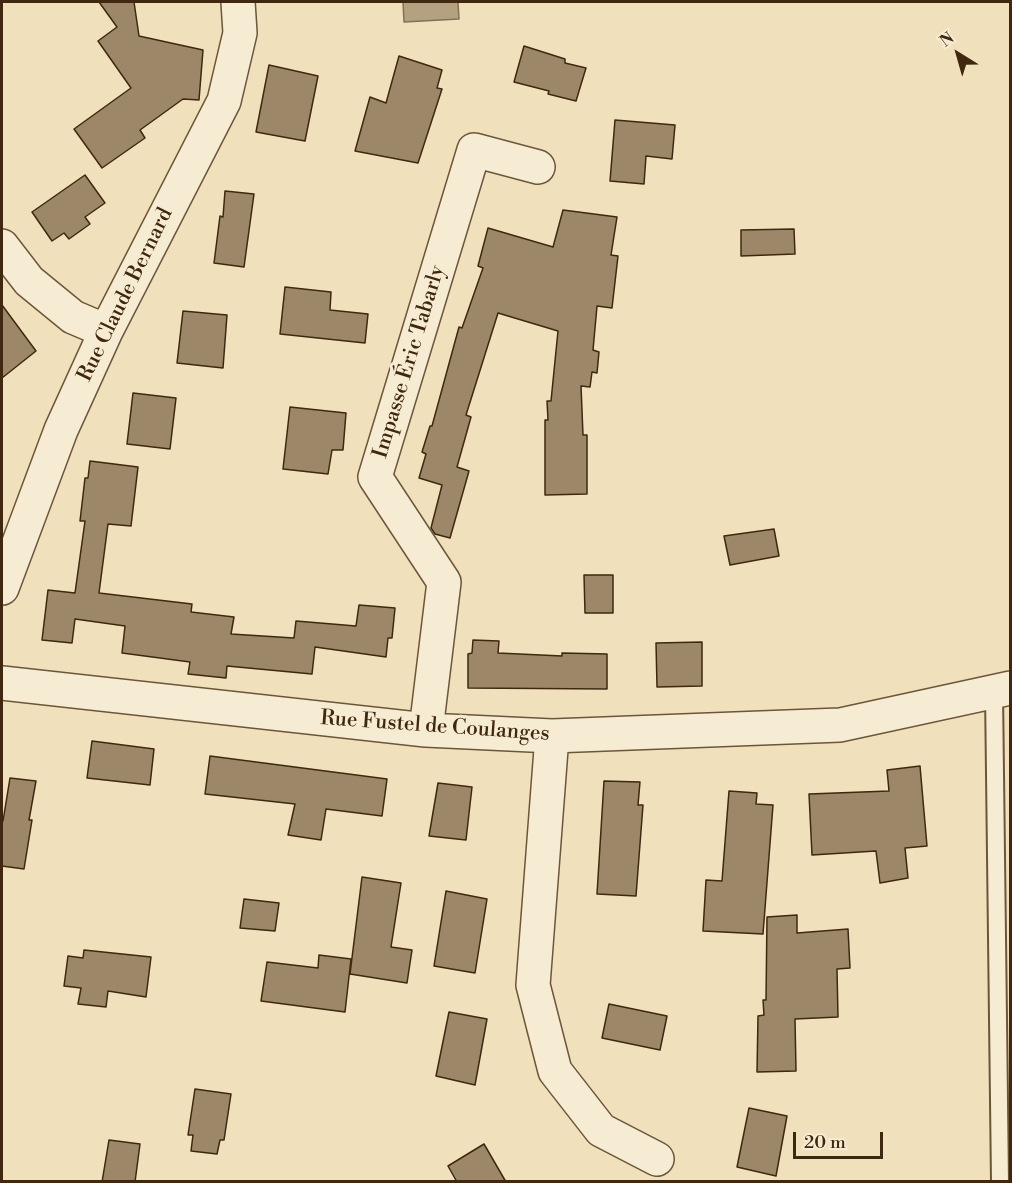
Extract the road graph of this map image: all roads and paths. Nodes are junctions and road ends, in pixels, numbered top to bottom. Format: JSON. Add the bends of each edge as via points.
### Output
{"nodes":[{"id":1,"x":238,"y":2,"type":"edge"},
{"id":2,"x":538,"y":167,"type":"dead end"},
{"id":3,"x":2,"y":246,"type":"edge"},
{"id":4,"x":106,"y":331,"type":"junction"},
{"id":5,"x":2,"y":588,"type":"edge"},
{"id":6,"x":2,"y":683,"type":"edge"},
{"id":7,"x":1002,"y":690,"type":"edge"},
{"id":8,"x":426,"y":730,"type":"junction"},
{"id":9,"x":552,"y":736,"type":"junction"},
{"id":10,"x":657,"y":1159,"type":"dead end"},
{"id":11,"x":1000,"y":1182,"type":"edge"}],
"edges":[{"from":1,"to":4,"type":"street","name":"Rue Claude Bernard","via":[[240,33],[224,101]]},
{"from":2,"to":8,"type":"street","name":"Impasse Éric Tabarly","via":[[474,150],[375,477],[444,582]]},
{"from":3,"to":4,"type":"street","via":[[29,281],[73,317]]},
{"from":4,"to":5,"type":"street","name":"Rue Claude Bernard","via":[[61,430]]},
{"from":6,"to":8,"type":"street","name":"Rue Fustel de Coulanges"},
{"from":7,"to":9,"type":"street","name":"Rue Fustel de Coulanges","via":[[840,725]]},
{"from":7,"to":11,"type":"lane"},
{"from":8,"to":9,"type":"street","name":"Rue Fustel de Coulanges"},
{"from":9,"to":10,"type":"street","via":[[533,985],[555,1071],[601,1130]]}]}
